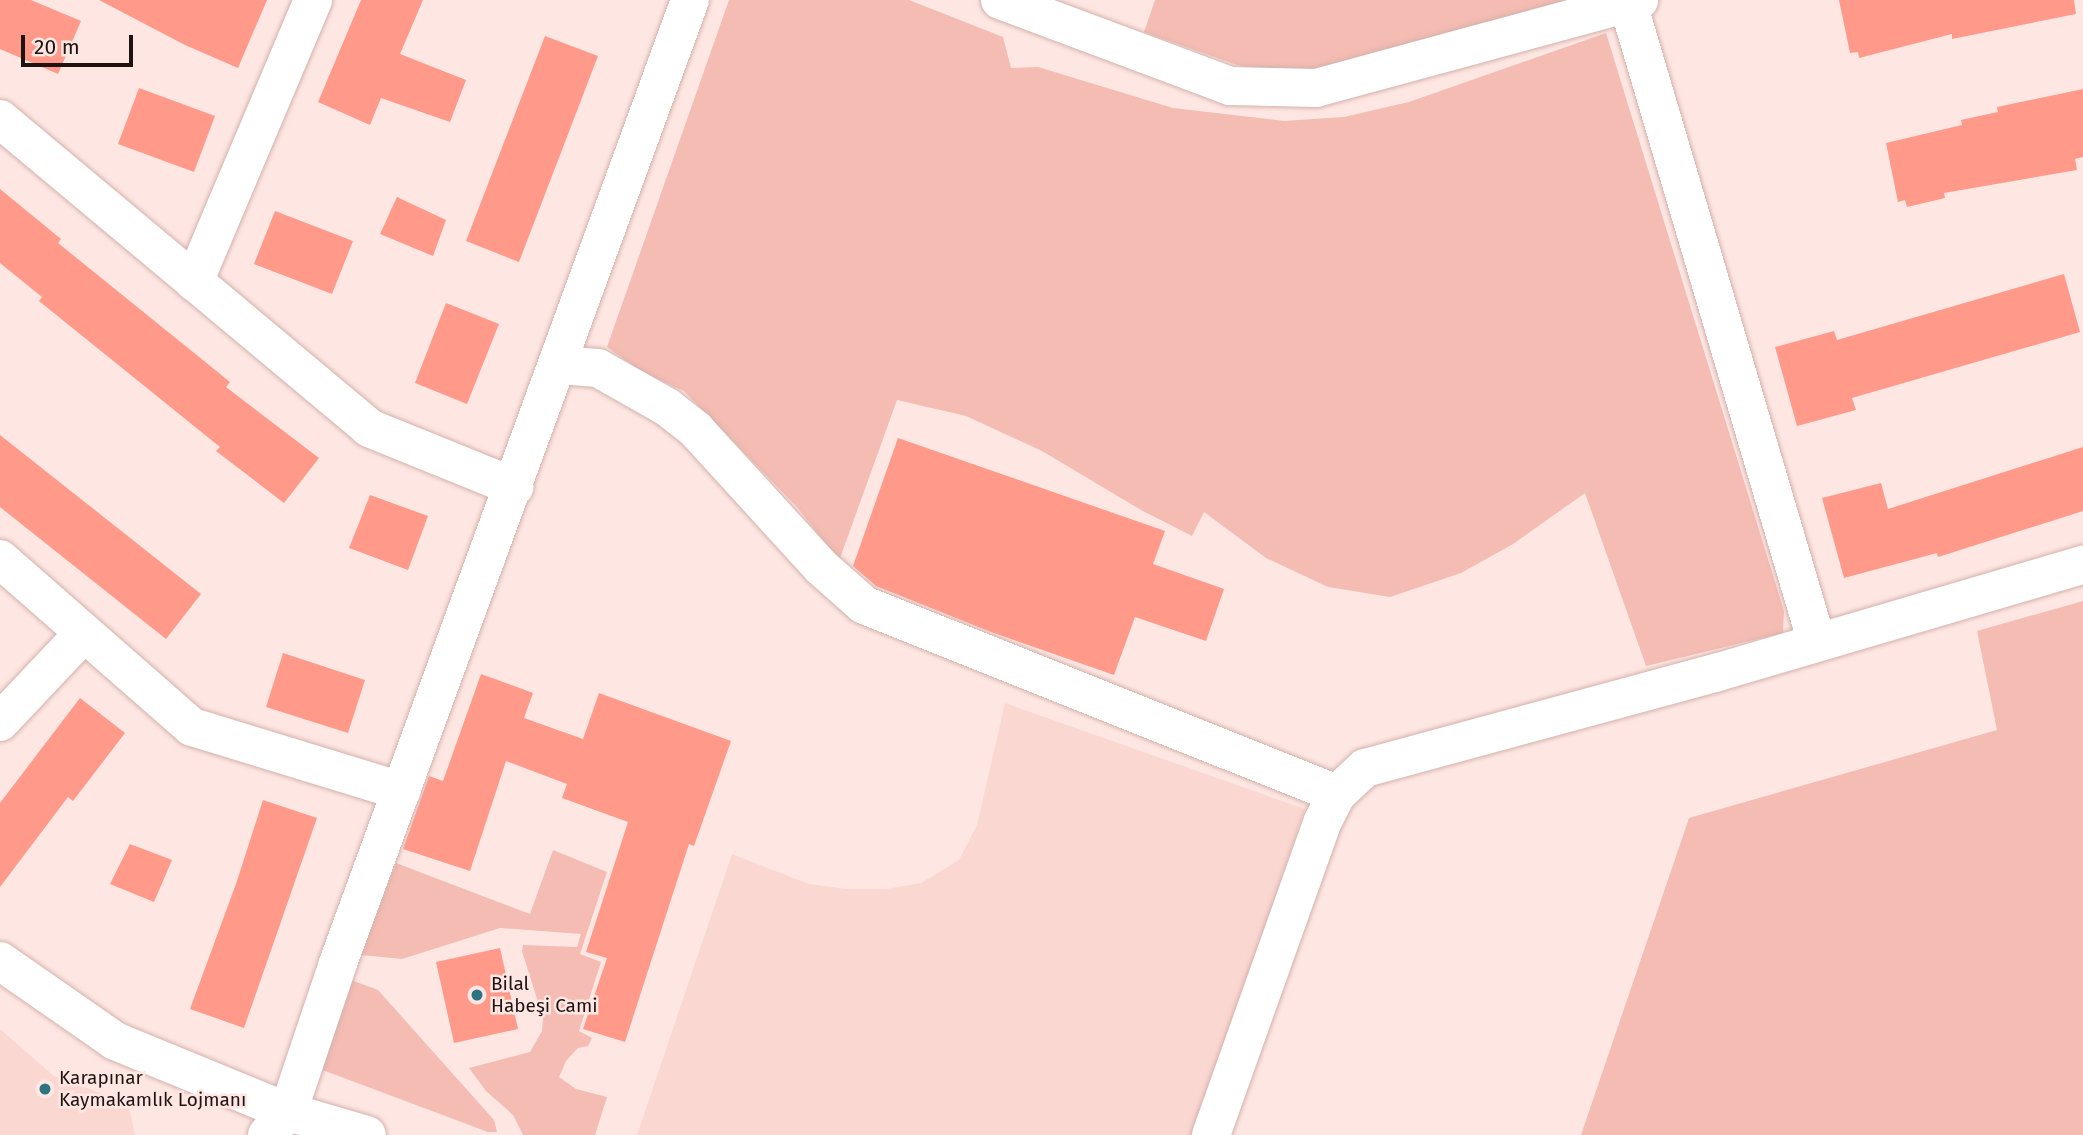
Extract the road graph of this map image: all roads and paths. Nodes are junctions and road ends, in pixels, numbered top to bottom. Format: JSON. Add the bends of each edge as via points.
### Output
{"nodes":[{"id":1,"x":313,"y":0,"type":"edge"},
{"id":2,"x":690,"y":0,"type":"edge"},
{"id":3,"x":1000,"y":0,"type":"edge"},
{"id":4,"x":1631,"y":1,"type":"edge"},
{"id":5,"x":0,"y":120,"type":"edge"},
{"id":6,"x":194,"y":282,"type":"junction"},
{"id":7,"x":558,"y":365,"type":"junction"},
{"id":8,"x":514,"y":487,"type":"junction"},
{"id":9,"x":0,"y":559,"type":"edge"},
{"id":10,"x":2083,"y":565,"type":"edge"},
{"id":11,"x":84,"y":633,"type":"junction"},
{"id":12,"x":1816,"y":643,"type":"junction"},
{"id":13,"x":0,"y":722,"type":"edge"},
{"id":14,"x":401,"y":791,"type":"junction"},
{"id":15,"x":1337,"y":794,"type":"junction"},
{"id":16,"x":0,"y":961,"type":"edge"},
{"id":17,"x":278,"y":1124,"type":"edge"},
{"id":18,"x":367,"y":1135,"type":"edge"},
{"id":19,"x":1211,"y":1135,"type":"edge"}],
"edges":[{"from":1,"to":6,"type":"street"},
{"from":2,"to":7,"type":"street"},
{"from":3,"to":4,"type":"street","via":[[1230,86],[1316,88]]},
{"from":4,"to":12,"type":"street"},
{"from":5,"to":6,"type":"street"},
{"from":6,"to":8,"type":"street","via":[[369,428]]},
{"from":7,"to":8,"type":"street"},
{"from":7,"to":15,"type":"street","via":[[598,368],[667,407],[706,440],[821,566],[864,605]]},
{"from":8,"to":14,"type":"street"},
{"from":9,"to":11,"type":"street"},
{"from":10,"to":12,"type":"street"},
{"from":11,"to":13,"type":"street"},
{"from":11,"to":14,"type":"street","via":[[192,727]]},
{"from":12,"to":15,"type":"street","via":[[1366,768]]},
{"from":14,"to":17,"type":"street"},
{"from":15,"to":19,"type":"street"},
{"from":16,"to":17,"type":"street","via":[[115,1041]]},
{"from":17,"to":18,"type":"street"}]}
